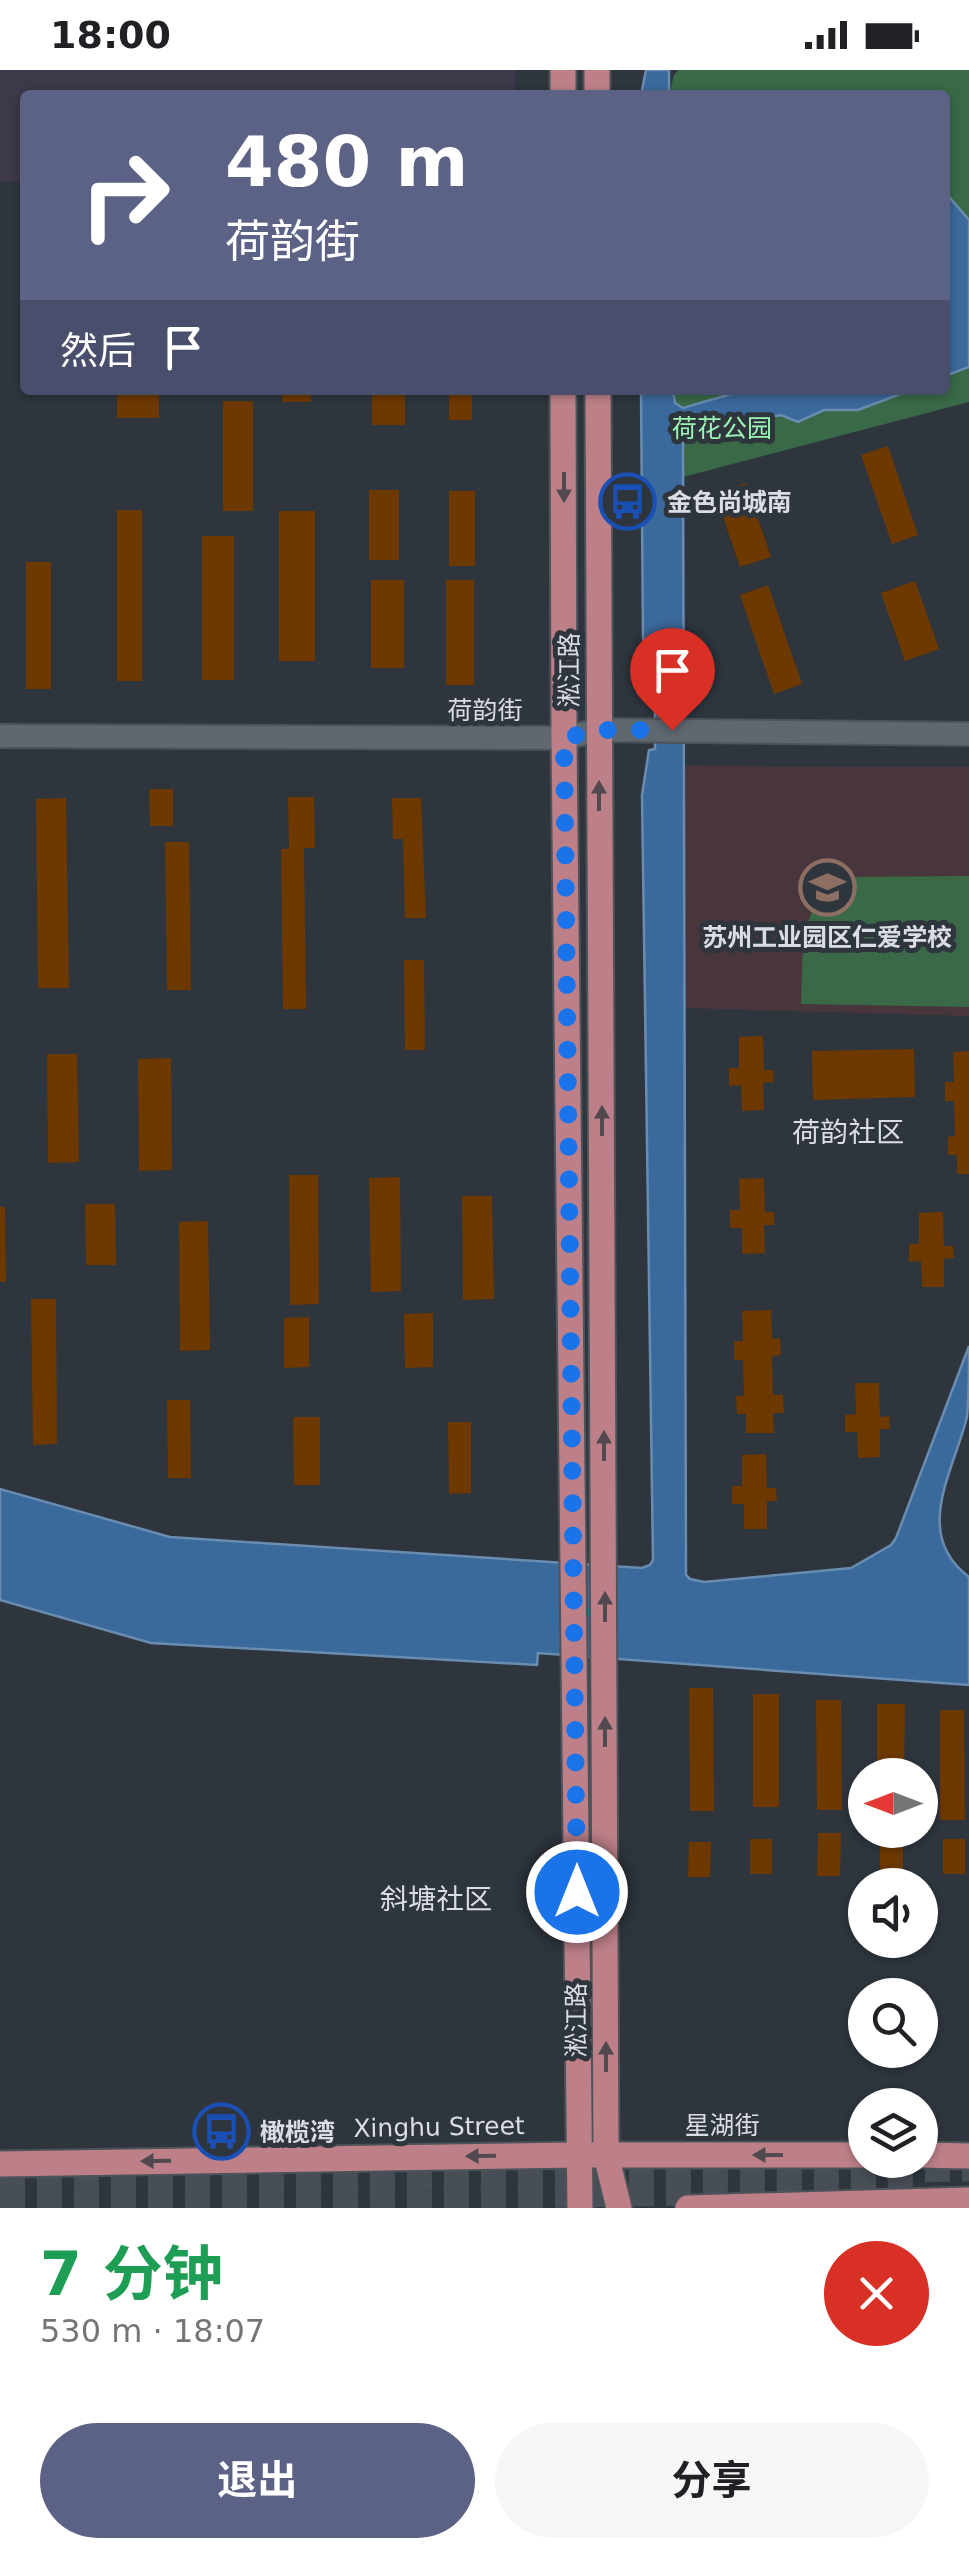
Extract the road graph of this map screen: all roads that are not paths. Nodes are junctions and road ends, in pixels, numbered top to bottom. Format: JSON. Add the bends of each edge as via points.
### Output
{"nodes":[{"id":1,"x":564,"y":395,"type":"edge"},
{"id":2,"x":598,"y":395,"type":"edge"},
{"id":3,"x":599,"y":730,"type":"junction"},
{"id":4,"x":969,"y":734,"type":"edge"},
{"id":5,"x":0,"y":736,"type":"edge"},
{"id":6,"x":564,"y":738,"type":"junction"},
{"id":7,"x":579,"y":2154,"type":"junction"},
{"id":8,"x":606,"y":2155,"type":"junction"},
{"id":9,"x":848,"y":2155,"type":"edge"},
{"id":10,"x":938,"y":2156,"type":"edge"},
{"id":11,"x":969,"y":2156,"type":"edge"},
{"id":12,"x":0,"y":2164,"type":"edge"},
{"id":13,"x":969,"y":2200,"type":"edge"},
{"id":14,"x":580,"y":2208,"type":"edge"},
{"id":15,"x":619,"y":2208,"type":"edge"},
{"id":16,"x":688,"y":2208,"type":"edge"}],
"edges":[{"from":1,"to":6,"type":"main road","name":"淞江路","one_way":true},
{"from":2,"to":3,"type":"main road","name":"淞江路"},
{"from":3,"to":4,"type":"street","name":"荷韵街"},
{"from":3,"to":6,"type":"street","name":"荷韵街"},
{"from":8,"to":3,"type":"main road","name":"淞江路","one_way":true},
{"from":5,"to":6,"type":"street","name":"荷韵街"},
{"from":6,"to":7,"type":"main road","name":"淞江路"},
{"from":7,"to":8,"type":"main road","name":"星湖街"},
{"from":7,"to":12,"type":"main road","name":"Xinghu Street","one_way":true},
{"from":7,"to":14,"type":"main road","name":"淞江路"},
{"from":9,"to":8,"type":"main road","name":"星湖街","one_way":true},
{"from":8,"to":15,"type":"main road","name":"淞江路"},
{"from":10,"to":11,"type":"main road"},
{"from":13,"to":16,"type":"main road"}]}
